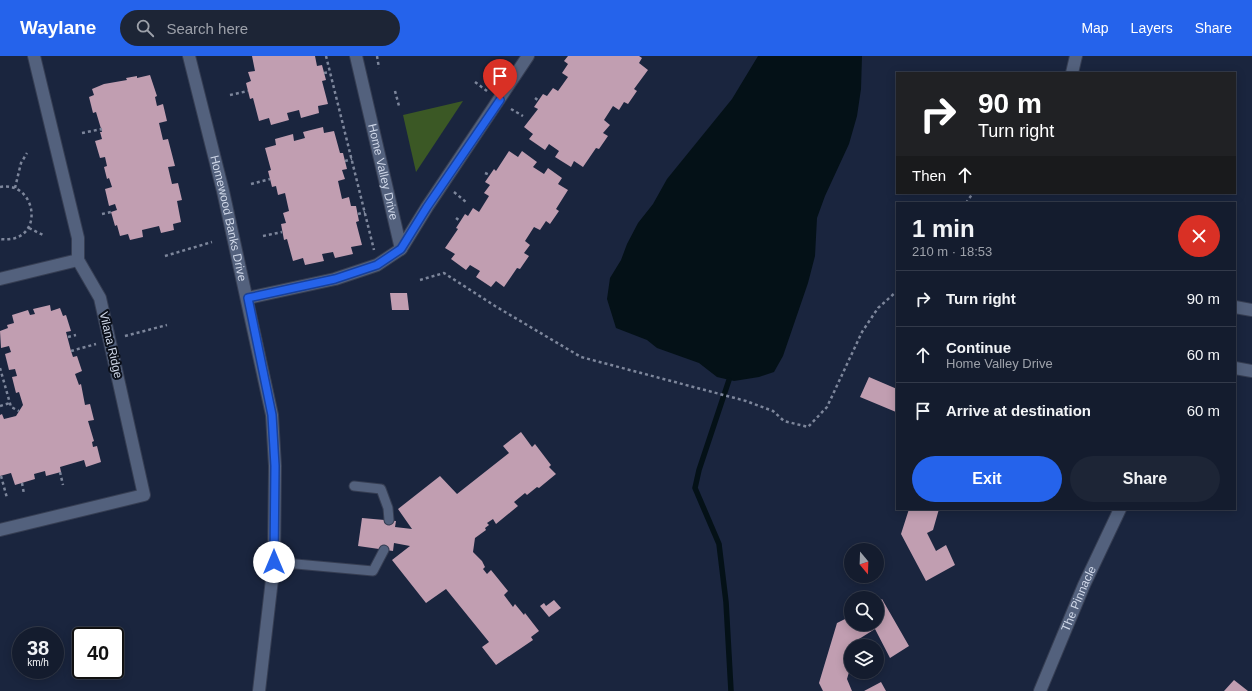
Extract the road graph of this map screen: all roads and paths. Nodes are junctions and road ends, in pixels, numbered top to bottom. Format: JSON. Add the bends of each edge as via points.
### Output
{"nodes":[{"id":1,"x":34,"y":56,"type":"edge"},
{"id":2,"x":189,"y":56,"type":"edge"},
{"id":3,"x":326,"y":56,"type":"edge"},
{"id":4,"x":356,"y":56,"type":"edge"},
{"id":5,"x":377,"y":56,"type":"edge"},
{"id":6,"x":528,"y":56,"type":"edge"},
{"id":7,"x":1076,"y":56,"type":"edge"},
{"id":8,"x":379,"y":68,"type":"dead end"},
{"id":9,"x":330,"y":72,"type":"junction"},
{"id":10,"x":1072,"y":72,"type":"edge"},
{"id":11,"x":324,"y":73,"type":"dead end"},
{"id":12,"x":475,"y":82,"type":"dead end"},
{"id":13,"x":248,"y":91,"type":"dead end"},
{"id":14,"x":395,"y":91,"type":"dead end"},
{"id":15,"x":489,"y":92,"type":"dead end"},
{"id":16,"x":230,"y":95,"type":"dead end"},
{"id":17,"x":535,"y":98,"type":"dead end"},
{"id":18,"x":538,"y":100,"type":"dead end"},
{"id":19,"x":400,"y":106,"type":"dead end"},
{"id":20,"x":509,"y":107,"type":"dead end"},
{"id":21,"x":522,"y":116,"type":"dead end"},
{"id":22,"x":102,"y":129,"type":"dead end"},
{"id":23,"x":82,"y":133,"type":"dead end"},
{"id":24,"x":27,"y":153,"type":"dead end"},
{"id":25,"x":352,"y":159,"type":"junction"},
{"id":26,"x":345,"y":161,"type":"dead end"},
{"id":27,"x":485,"y":173,"type":"dead end"},
{"id":28,"x":490,"y":175,"type":"dead end"},
{"id":29,"x":270,"y":179,"type":"dead end"},
{"id":30,"x":251,"y":184,"type":"dead end"},
{"id":31,"x":0,"y":187,"type":"edge"},
{"id":32,"x":14,"y":188,"type":"junction"},
{"id":33,"x":111,"y":212,"type":"dead end"},
{"id":34,"x":364,"y":212,"type":"junction"},
{"id":35,"x":102,"y":214,"type":"dead end"},
{"id":36,"x":358,"y":214,"type":"dead end"},
{"id":37,"x":456,"y":218,"type":"dead end"},
{"id":38,"x":460,"y":221,"type":"dead end"},
{"id":39,"x":29,"y":228,"type":"junction"},
{"id":40,"x":282,"y":232,"type":"dead end"},
{"id":41,"x":45,"y":236,"type":"dead end"},
{"id":42,"x":263,"y":236,"type":"dead end"},
{"id":43,"x":0,"y":239,"type":"edge"},
{"id":44,"x":212,"y":242,"type":"dead end"},
{"id":45,"x":401,"y":249,"type":"junction"},
{"id":46,"x":374,"y":254,"type":"dead end"},
{"id":47,"x":165,"y":256,"type":"dead end"},
{"id":48,"x":78,"y":260,"type":"junction"},
{"id":49,"x":0,"y":278,"type":"edge"},
{"id":50,"x":420,"y":280,"type":"dead end"},
{"id":51,"x":896,"y":293,"type":"edge"},
{"id":52,"x":248,"y":298,"type":"junction"},
{"id":53,"x":1236,"y":307,"type":"edge"},
{"id":54,"x":1252,"y":310,"type":"edge"},
{"id":55,"x":167,"y":325,"type":"dead end"},
{"id":56,"x":76,"y":334,"type":"dead end"},
{"id":57,"x":68,"y":337,"type":"dead end"},
{"id":58,"x":124,"y":337,"type":"dead end"},
{"id":59,"x":98,"y":343,"type":"dead end"},
{"id":60,"x":71,"y":351,"type":"dead end"},
{"id":61,"x":0,"y":368,"type":"edge"},
{"id":62,"x":1236,"y":368,"type":"edge"},
{"id":63,"x":1252,"y":371,"type":"edge"},
{"id":64,"x":10,"y":403,"type":"junction"},
{"id":65,"x":0,"y":406,"type":"edge"},
{"id":66,"x":19,"y":411,"type":"dead end"},
{"id":67,"x":60,"y":472,"type":"dead end"},
{"id":68,"x":1,"y":476,"type":"dead end"},
{"id":69,"x":22,"y":483,"type":"dead end"},
{"id":70,"x":63,"y":485,"type":"dead end"},
{"id":71,"x":354,"y":486,"type":"dead end"},
{"id":72,"x":24,"y":494,"type":"dead end"},
{"id":73,"x":7,"y":498,"type":"dead end"},
{"id":74,"x":1120,"y":510,"type":"edge"},
{"id":75,"x":389,"y":520,"type":"dead end"},
{"id":76,"x":0,"y":530,"type":"edge"},
{"id":77,"x":384,"y":550,"type":"dead end"},
{"id":78,"x":274,"y":562,"type":"junction"},
{"id":79,"x":259,"y":691,"type":"edge"},
{"id":80,"x":1040,"y":691,"type":"edge"}],
"edges":[{"from":1,"to":48,"type":"street","via":[[78,238]]},
{"from":2,"to":52,"type":"street","name":"Homewood Banks Drive"},
{"from":3,"to":9,"type":"path"},
{"from":4,"to":45,"type":"street","name":"Home Valley Drive"},
{"from":5,"to":8,"type":"path"},
{"from":6,"to":45,"type":"street","name":"Home Valley Drive"},
{"from":7,"to":10,"type":"street"},
{"from":9,"to":11,"type":"path"},
{"from":9,"to":25,"type":"path"},
{"from":12,"to":15,"type":"path"},
{"from":13,"to":16,"type":"path"},
{"from":14,"to":19,"type":"path"},
{"from":17,"to":18,"type":"path"},
{"from":20,"to":21,"type":"path"},
{"from":22,"to":23,"type":"path"},
{"from":24,"to":32,"type":"path","via":[[21,163]]},
{"from":25,"to":26,"type":"path"},
{"from":25,"to":34,"type":"path"},
{"from":27,"to":28,"type":"path"},
{"from":29,"to":30,"type":"path"},
{"from":31,"to":32,"type":"path"},
{"from":32,"to":39,"type":"path","via":[[23,194],[30,205],[32,213]]},
{"from":33,"to":35,"type":"path"},
{"from":34,"to":36,"type":"path"},
{"from":34,"to":46,"type":"path"},
{"from":37,"to":38,"type":"path"},
{"from":39,"to":41,"type":"path"},
{"from":39,"to":43,"type":"path","via":[[19,236]]},
{"from":40,"to":42,"type":"path"},
{"from":44,"to":47,"type":"path"},
{"from":45,"to":52,"type":"street","via":[[377,265],[335,279]]},
{"from":48,"to":49,"type":"street"},
{"from":48,"to":76,"type":"street","name":"Vilana Ridge","via":[[100,298],[144,495]]},
{"from":50,"to":51,"type":"path","via":[[444,273],[574,353],[741,400],[773,411],[784,421],[808,427],[827,407],[862,332],[878,308]]},
{"from":52,"to":78,"type":"street","name":"Homewood Banks Drive","via":[[272,415],[275,466]]},
{"from":53,"to":54,"type":"street"},
{"from":55,"to":58,"type":"path"},
{"from":56,"to":57,"type":"path"},
{"from":59,"to":60,"type":"path"},
{"from":61,"to":64,"type":"path"},
{"from":62,"to":63,"type":"street"},
{"from":64,"to":65,"type":"path"},
{"from":64,"to":66,"type":"path","via":[[12,409]]},
{"from":67,"to":70,"type":"path"},
{"from":68,"to":73,"type":"path"},
{"from":69,"to":72,"type":"path"},
{"from":71,"to":75,"type":"lane","via":[[381,489],[388,508]]},
{"from":74,"to":80,"type":"street","name":"The Pinnacle","via":[[1084,585]]},
{"from":77,"to":78,"type":"lane","via":[[373,571]]},
{"from":78,"to":79,"type":"street","name":"Homewood Banks Drive"}]}
